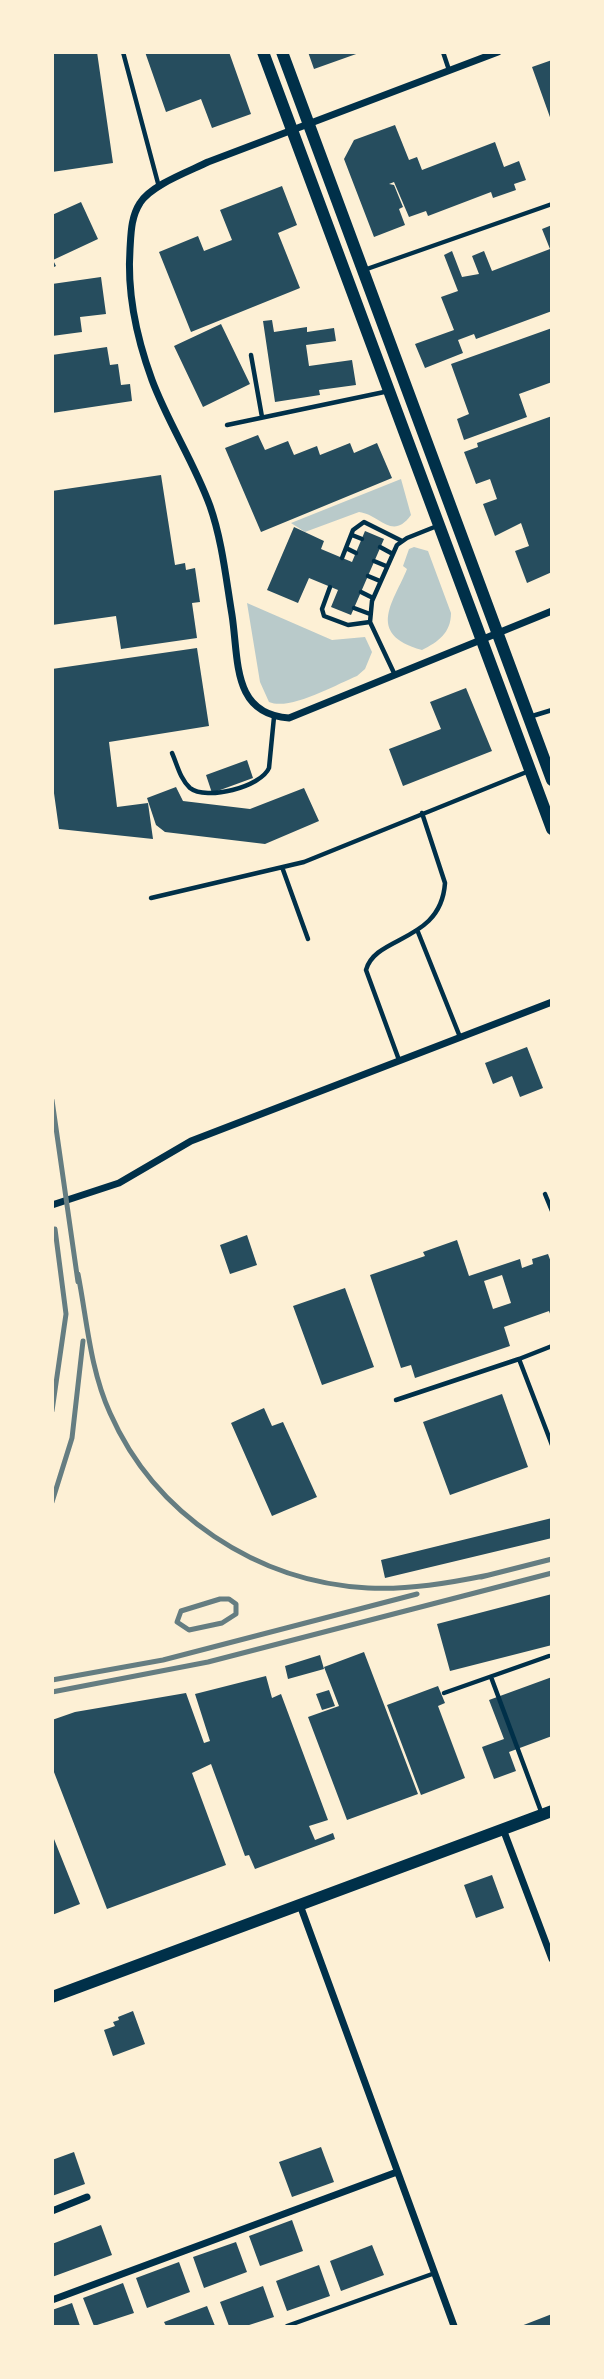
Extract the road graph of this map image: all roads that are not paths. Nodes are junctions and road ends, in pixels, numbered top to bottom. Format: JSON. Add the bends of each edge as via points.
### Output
{"nodes":[{"id":1,"x":124,"y":52,"type":"edge"},
{"id":2,"x":263,"y":52,"type":"edge"},
{"id":3,"x":282,"y":52,"type":"edge"},
{"id":4,"x":443,"y":52,"type":"edge"},
{"id":5,"x":495,"y":53,"type":"edge"},
{"id":6,"x":450,"y":71,"type":"junction"},
{"id":7,"x":308,"y":124,"type":"junction"},
{"id":8,"x":293,"y":130,"type":"junction"},
{"id":9,"x":159,"y":188,"type":"junction"},
{"id":10,"x":551,"y":204,"type":"edge"},
{"id":11,"x":362,"y":270,"type":"junction"},
{"id":12,"x":251,"y":355,"type":"dead end"},
{"id":13,"x":390,"y":391,"type":"junction"},
{"id":14,"x":262,"y":417,"type":"junction"},
{"id":15,"x":227,"y":425,"type":"dead end"},
{"id":16,"x":439,"y":525,"type":"junction"},
{"id":17,"x":352,"y":534,"type":"junction"},
{"id":18,"x":362,"y":539,"type":"dead end"},
{"id":19,"x":402,"y":541,"type":"junction"},
{"id":20,"x":380,"y":547,"type":"dead end"},
{"id":21,"x":346,"y":548,"type":"junction"},
{"id":22,"x":356,"y":553,"type":"dead end"},
{"id":23,"x":391,"y":553,"type":"junction"},
{"id":24,"x":342,"y":558,"type":"dead end"},
{"id":25,"x":374,"y":561,"type":"dead end"},
{"id":26,"x":386,"y":566,"type":"junction"},
{"id":27,"x":368,"y":576,"type":"dead end"},
{"id":28,"x":380,"y":581,"type":"junction"},
{"id":29,"x":330,"y":587,"type":"dead end"},
{"id":30,"x":361,"y":592,"type":"dead end"},
{"id":31,"x":326,"y":595,"type":"junction"},
{"id":32,"x":373,"y":598,"type":"junction"},
{"id":33,"x":334,"y":599,"type":"dead end"},
{"id":34,"x":354,"y":608,"type":"dead end"},
{"id":35,"x":551,"y":611,"type":"edge"},
{"id":36,"x":370,"y":614,"type":"junction"},
{"id":37,"x":370,"y":622,"type":"junction"},
{"id":38,"x":496,"y":631,"type":"junction"},
{"id":39,"x":480,"y":638,"type":"junction"},
{"id":40,"x":394,"y":673,"type":"junction"},
{"id":41,"x":551,"y":710,"type":"edge"},
{"id":42,"x":274,"y":717,"type":"junction"},
{"id":43,"x":528,"y":717,"type":"junction"},
{"id":44,"x":172,"y":753,"type":"dead end"},
{"id":45,"x":530,"y":771,"type":"junction"},
{"id":46,"x":551,"y":777,"type":"edge"},
{"id":47,"x":422,"y":813,"type":"junction"},
{"id":48,"x":551,"y":829,"type":"edge"},
{"id":49,"x":282,"y":867,"type":"junction"},
{"id":50,"x":151,"y":898,"type":"dead end"},
{"id":51,"x":418,"y":932,"type":"junction"},
{"id":52,"x":308,"y":939,"type":"dead end"},
{"id":53,"x":551,"y":1002,"type":"edge"},
{"id":54,"x":460,"y":1038,"type":"junction"},
{"id":55,"x":399,"y":1061,"type":"junction"},
{"id":56,"x":545,"y":1194,"type":"dead end"},
{"id":57,"x":52,"y":1205,"type":"edge"},
{"id":58,"x":551,"y":1211,"type":"edge"},
{"id":59,"x":551,"y":1346,"type":"edge"},
{"id":60,"x":519,"y":1359,"type":"junction"},
{"id":61,"x":396,"y":1400,"type":"dead end"},
{"id":62,"x":551,"y":1445,"type":"edge"},
{"id":63,"x":550,"y":1656,"type":"dead end"},
{"id":64,"x":491,"y":1676,"type":"junction"},
{"id":65,"x":444,"y":1693,"type":"dead end"},
{"id":66,"x":547,"y":1813,"type":"edge"},
{"id":67,"x":503,"y":1829,"type":"junction"},
{"id":68,"x":300,"y":1905,"type":"junction"},
{"id":69,"x":551,"y":1959,"type":"edge"},
{"id":70,"x":52,"y":1997,"type":"edge"},
{"id":71,"x":397,"y":2172,"type":"junction"},
{"id":72,"x":87,"y":2197,"type":"dead end"},
{"id":73,"x":52,"y":2211,"type":"edge"},
{"id":74,"x":435,"y":2273,"type":"junction"},
{"id":75,"x":52,"y":2300,"type":"edge"},
{"id":76,"x":287,"y":2326,"type":"edge"},
{"id":77,"x":454,"y":2326,"type":"edge"}],
"edges":[{"from":1,"to":9,"type":"lane"},
{"from":2,"to":8,"type":"street"},
{"from":3,"to":7,"type":"street"},
{"from":4,"to":6,"type":"lane"},
{"from":5,"to":6,"type":"street"},
{"from":6,"to":7,"type":"street"},
{"from":7,"to":8,"type":"street"},
{"from":7,"to":11,"type":"street"},
{"from":8,"to":9,"type":"street","via":[[208,162]]},
{"from":8,"to":13,"type":"street"},
{"from":9,"to":42,"type":"street","via":[[141,201],[132,224],[128,273],[132,307],[151,379],[210,506],[247,701]]},
{"from":10,"to":11,"type":"lane"},
{"from":11,"to":38,"type":"street"},
{"from":12,"to":14,"type":"lane"},
{"from":13,"to":14,"type":"lane"},
{"from":13,"to":16,"type":"street"},
{"from":14,"to":15,"type":"lane"},
{"from":16,"to":19,"type":"lane"},
{"from":16,"to":39,"type":"street"},
{"from":17,"to":18,"type":"lane"},
{"from":17,"to":19,"type":"lane","via":[[364,522]]},
{"from":17,"to":21,"type":"lane"},
{"from":19,"to":23,"type":"lane"},
{"from":20,"to":23,"type":"lane"},
{"from":21,"to":22,"type":"lane"},
{"from":21,"to":24,"type":"lane"},
{"from":23,"to":26,"type":"lane"},
{"from":25,"to":26,"type":"lane"},
{"from":26,"to":28,"type":"lane"},
{"from":27,"to":28,"type":"lane"},
{"from":28,"to":32,"type":"lane"},
{"from":29,"to":31,"type":"lane"},
{"from":30,"to":32,"type":"lane"},
{"from":31,"to":33,"type":"lane"},
{"from":31,"to":37,"type":"lane","via":[[324,616],[348,625]]},
{"from":32,"to":36,"type":"lane"},
{"from":34,"to":36,"type":"lane"},
{"from":35,"to":38,"type":"street"},
{"from":36,"to":37,"type":"lane"},
{"from":37,"to":40,"type":"lane"},
{"from":38,"to":39,"type":"street"},
{"from":38,"to":43,"type":"street"},
{"from":39,"to":40,"type":"street"},
{"from":39,"to":45,"type":"street"},
{"from":40,"to":42,"type":"street","via":[[289,718]]},
{"from":41,"to":43,"type":"lane"},
{"from":42,"to":44,"type":"lane","via":[[269,768],[256,782],[199,794],[184,782]]},
{"from":43,"to":46,"type":"street"},
{"from":45,"to":47,"type":"lane"},
{"from":45,"to":48,"type":"street"},
{"from":47,"to":49,"type":"lane"},
{"from":47,"to":51,"type":"lane","via":[[445,883],[436,912]]},
{"from":49,"to":50,"type":"lane"},
{"from":49,"to":52,"type":"lane"},
{"from":51,"to":54,"type":"lane"},
{"from":51,"to":55,"type":"lane","via":[[375,954],[366,970]]},
{"from":53,"to":54,"type":"street"},
{"from":54,"to":55,"type":"street"},
{"from":55,"to":57,"type":"street","via":[[191,1141],[119,1183]]},
{"from":56,"to":58,"type":"lane"},
{"from":59,"to":60,"type":"lane"},
{"from":60,"to":61,"type":"lane"},
{"from":60,"to":62,"type":"lane"},
{"from":63,"to":64,"type":"lane"},
{"from":64,"to":65,"type":"lane"},
{"from":64,"to":66,"type":"lane"},
{"from":66,"to":67,"type":"street"},
{"from":67,"to":68,"type":"street"},
{"from":67,"to":69,"type":"street"},
{"from":68,"to":70,"type":"street"},
{"from":68,"to":71,"type":"street"},
{"from":71,"to":74,"type":"street"},
{"from":71,"to":75,"type":"street"},
{"from":72,"to":73,"type":"street"},
{"from":74,"to":76,"type":"lane"},
{"from":74,"to":77,"type":"street"}]}
